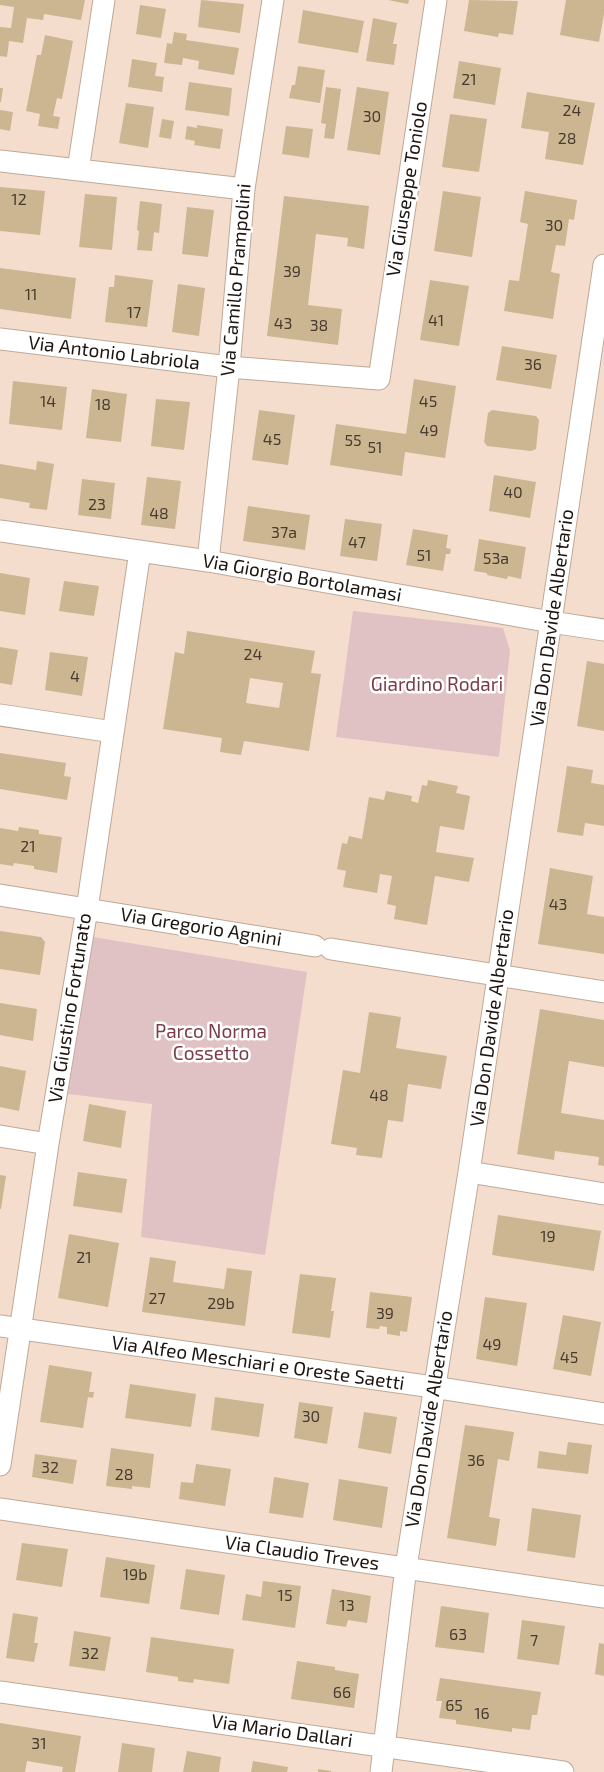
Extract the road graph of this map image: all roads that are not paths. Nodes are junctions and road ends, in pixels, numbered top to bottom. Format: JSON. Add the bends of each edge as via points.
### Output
{"nodes":[{"id":1,"x":104,"y":0,"type":"edge"},
{"id":2,"x":273,"y":0,"type":"edge"},
{"id":3,"x":436,"y":0,"type":"edge"},
{"id":4,"x":0,"y":161,"type":"edge"},
{"id":5,"x":78,"y":170,"type":"junction"},
{"id":6,"x":244,"y":189,"type":"junction"},
{"id":7,"x":604,"y":265,"type":"edge"},
{"id":8,"x":0,"y":339,"type":"edge"},
{"id":9,"x":229,"y":367,"type":"junction"},
{"id":10,"x":378,"y":379,"type":"joint"},
{"id":11,"x":0,"y":531,"type":"edge"},
{"id":12,"x":140,"y":550,"type":"junction"},
{"id":13,"x":208,"y":561,"type":"junction"},
{"id":14,"x":551,"y":622,"type":"junction"},
{"id":15,"x":604,"y":630,"type":"edge"},
{"id":16,"x":0,"y":715,"type":"edge"},
{"id":17,"x":113,"y":732,"type":"junction"},
{"id":18,"x":0,"y":895,"type":"edge"},
{"id":19,"x":87,"y":909,"type":"junction"},
{"id":20,"x":499,"y":975,"type":"junction"},
{"id":21,"x":604,"y":992,"type":"edge"},
{"id":22,"x":0,"y":1136,"type":"edge"},
{"id":23,"x":48,"y":1144,"type":"junction"},
{"id":24,"x":469,"y":1172,"type":"junction"},
{"id":25,"x":604,"y":1194,"type":"edge"},
{"id":26,"x":10,"y":1328,"type":"edge"},
{"id":27,"x":433,"y":1388,"type":"junction"},
{"id":28,"x":604,"y":1414,"type":"edge"},
{"id":29,"x":0,"y":1465,"type":"edge"},
{"id":30,"x":0,"y":1509,"type":"edge"},
{"id":31,"x":406,"y":1567,"type":"junction"},
{"id":32,"x":604,"y":1596,"type":"edge"},
{"id":33,"x":0,"y":1692,"type":"edge"},
{"id":34,"x":385,"y":1746,"type":"junction"},
{"id":35,"x":381,"y":1772,"type":"edge"},
{"id":36,"x":563,"y":1772,"type":"edge"}],
"edges":[{"from":1,"to":5,"type":"street"},
{"from":2,"to":6,"type":"street","name":"Via Camillo Prampolini"},
{"from":3,"to":10,"type":"street","name":"Via Giuseppe Toniolo"},
{"from":4,"to":5,"type":"street"},
{"from":5,"to":6,"type":"street"},
{"from":6,"to":9,"type":"street","name":"Via Camillo Prampolini"},
{"from":7,"to":14,"type":"street","name":"Via Don Davide Albertario"},
{"from":8,"to":9,"type":"street","name":"Via Antonio Labriola"},
{"from":9,"to":10,"type":"street","name":"Via Antonio Labriola"},
{"from":9,"to":13,"type":"street","name":"Via Camillo Prampolini"},
{"from":11,"to":12,"type":"street","name":"Via Giorgio Bortolamasi"},
{"from":12,"to":13,"type":"street","name":"Via Giorgio Bortolamasi"},
{"from":12,"to":17,"type":"street","name":"Via Giustino Fortunato"},
{"from":13,"to":14,"type":"street","name":"Via Giorgio Bortolamasi"},
{"from":14,"to":15,"type":"street","name":"Via Giorgio Bortolamasi"},
{"from":14,"to":20,"type":"street","name":"Via Don Davide Albertario"},
{"from":16,"to":17,"type":"street"},
{"from":17,"to":19,"type":"street","name":"Via Giustino Fortunato"},
{"from":18,"to":19,"type":"street","name":"Via Gregorio Agnini"},
{"from":19,"to":20,"type":"street","name":"Via Gregorio Agnini"},
{"from":19,"to":23,"type":"street","name":"Via Giustino Fortunato"},
{"from":20,"to":21,"type":"street","name":"Via Gregorio Agnini"},
{"from":20,"to":24,"type":"street","name":"Via Don Davide Albertario"},
{"from":22,"to":23,"type":"street"},
{"from":23,"to":26,"type":"street","name":"Via Giustino Fortunato"},
{"from":24,"to":25,"type":"street"},
{"from":24,"to":27,"type":"street","name":"Via Don Davide Albertario"},
{"from":26,"to":27,"type":"street","name":"Via Alfeo Meschiari e Oreste Saetti"},
{"from":26,"to":29,"type":"street","name":"Via Giustino Fortunato"},
{"from":27,"to":28,"type":"street","name":"Via Alfeo Meschiari e Oreste Saetti"},
{"from":27,"to":31,"type":"street","name":"Via Don Davide Albertario"},
{"from":30,"to":31,"type":"street","name":"Via Claudio Treves"},
{"from":31,"to":32,"type":"street","name":"Via Claudio Treves"},
{"from":31,"to":34,"type":"street","name":"Via Don Davide Albertario"},
{"from":33,"to":34,"type":"street","name":"Via Mario Dallari"},
{"from":34,"to":35,"type":"street","name":"Via Don Davide Albertario"},
{"from":34,"to":36,"type":"street","name":"Via Mario Dallari"}]}
